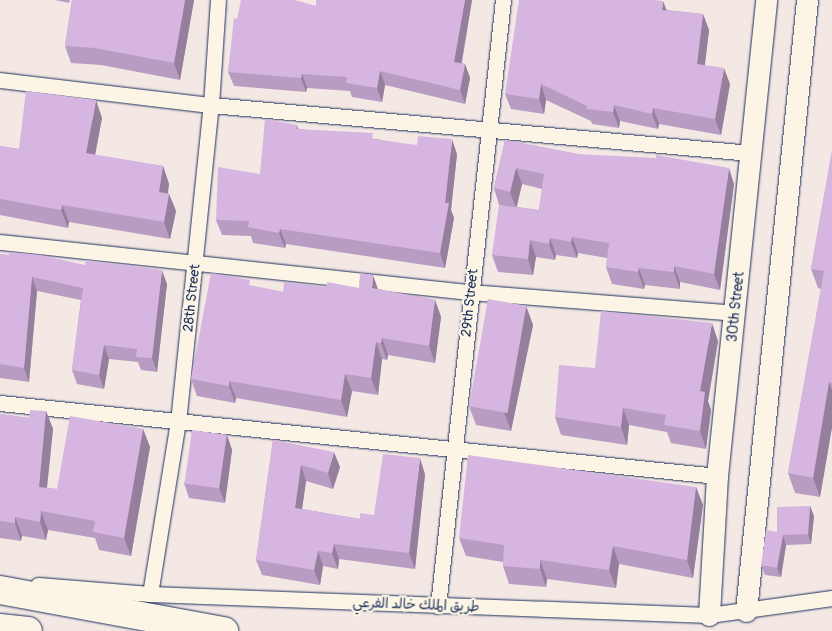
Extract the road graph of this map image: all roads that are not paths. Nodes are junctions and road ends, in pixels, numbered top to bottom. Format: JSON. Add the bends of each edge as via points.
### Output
{"nodes":[{"id":1,"x":218,"y":0,"type":"edge"},
{"id":2,"x":503,"y":0,"type":"edge"},
{"id":3,"x":766,"y":0,"type":"edge"},
{"id":4,"x":807,"y":0,"type":"edge"},
{"id":5,"x":0,"y":80,"type":"edge"},
{"id":6,"x":211,"y":105,"type":"junction"},
{"id":7,"x":487,"y":130,"type":"junction"},
{"id":8,"x":751,"y":152,"type":"junction"},
{"id":9,"x":0,"y":242,"type":"edge"},
{"id":10,"x":196,"y":262,"type":"junction"},
{"id":11,"x":471,"y":292,"type":"junction"},
{"id":12,"x":736,"y":313,"type":"junction"},
{"id":13,"x":0,"y":402,"type":"edge"},
{"id":14,"x":178,"y":422,"type":"junction"},
{"id":15,"x":455,"y":449,"type":"junction"},
{"id":16,"x":717,"y":476,"type":"junction"},
{"id":17,"x":0,"y":582,"type":"edge"},
{"id":18,"x":0,"y":590,"type":"edge"},
{"id":19,"x":150,"y":594,"type":"junction"},
{"id":20,"x":832,"y":598,"type":"edge"},
{"id":21,"x":438,"y":606,"type":"junction"},
{"id":22,"x":746,"y":611,"type":"junction"},
{"id":23,"x":709,"y":615,"type":"junction"},
{"id":24,"x":0,"y":628,"type":"edge"},
{"id":25,"x":28,"y":631,"type":"edge"},
{"id":26,"x":224,"y":631,"type":"edge"}],
"edges":[{"from":1,"to":6,"type":"street","name":"28th Street"},
{"from":2,"to":7,"type":"street","name":"29th Street"},
{"from":3,"to":8,"type":"street","name":"30th Street"},
{"from":4,"to":22,"type":"street"},
{"from":5,"to":6,"type":"street"},
{"from":6,"to":7,"type":"street"},
{"from":6,"to":10,"type":"street","name":"28th Street"},
{"from":7,"to":8,"type":"street"},
{"from":7,"to":11,"type":"street","name":"29th Street"},
{"from":8,"to":12,"type":"street","name":"30th Street"},
{"from":9,"to":10,"type":"street"},
{"from":10,"to":11,"type":"street"},
{"from":10,"to":14,"type":"street","name":"28th Street"},
{"from":11,"to":12,"type":"street"},
{"from":11,"to":15,"type":"street","name":"29th Street"},
{"from":12,"to":16,"type":"street","name":"30th Street"},
{"from":13,"to":14,"type":"street"},
{"from":14,"to":15,"type":"street"},
{"from":14,"to":19,"type":"street","name":"28th Street"},
{"from":15,"to":16,"type":"street"},
{"from":15,"to":21,"type":"street","name":"29th Street"},
{"from":16,"to":23,"type":"street","name":"30th Street"},
{"from":17,"to":19,"type":"street","name":"طريق الملك خالد الفرعي"},
{"from":18,"to":26,"type":"highway"},
{"from":19,"to":21,"type":"street","name":"طريق الملك خالد الفرعي"},
{"from":20,"to":22,"type":"street","name":"طريق الملك خالد الفرعي"},
{"from":21,"to":23,"type":"street","name":"طريق الملك خالد الفرعي"},
{"from":22,"to":23,"type":"street","name":"طريق الملك خالد الفرعي"},
{"from":24,"to":25,"type":"highway"}]}
